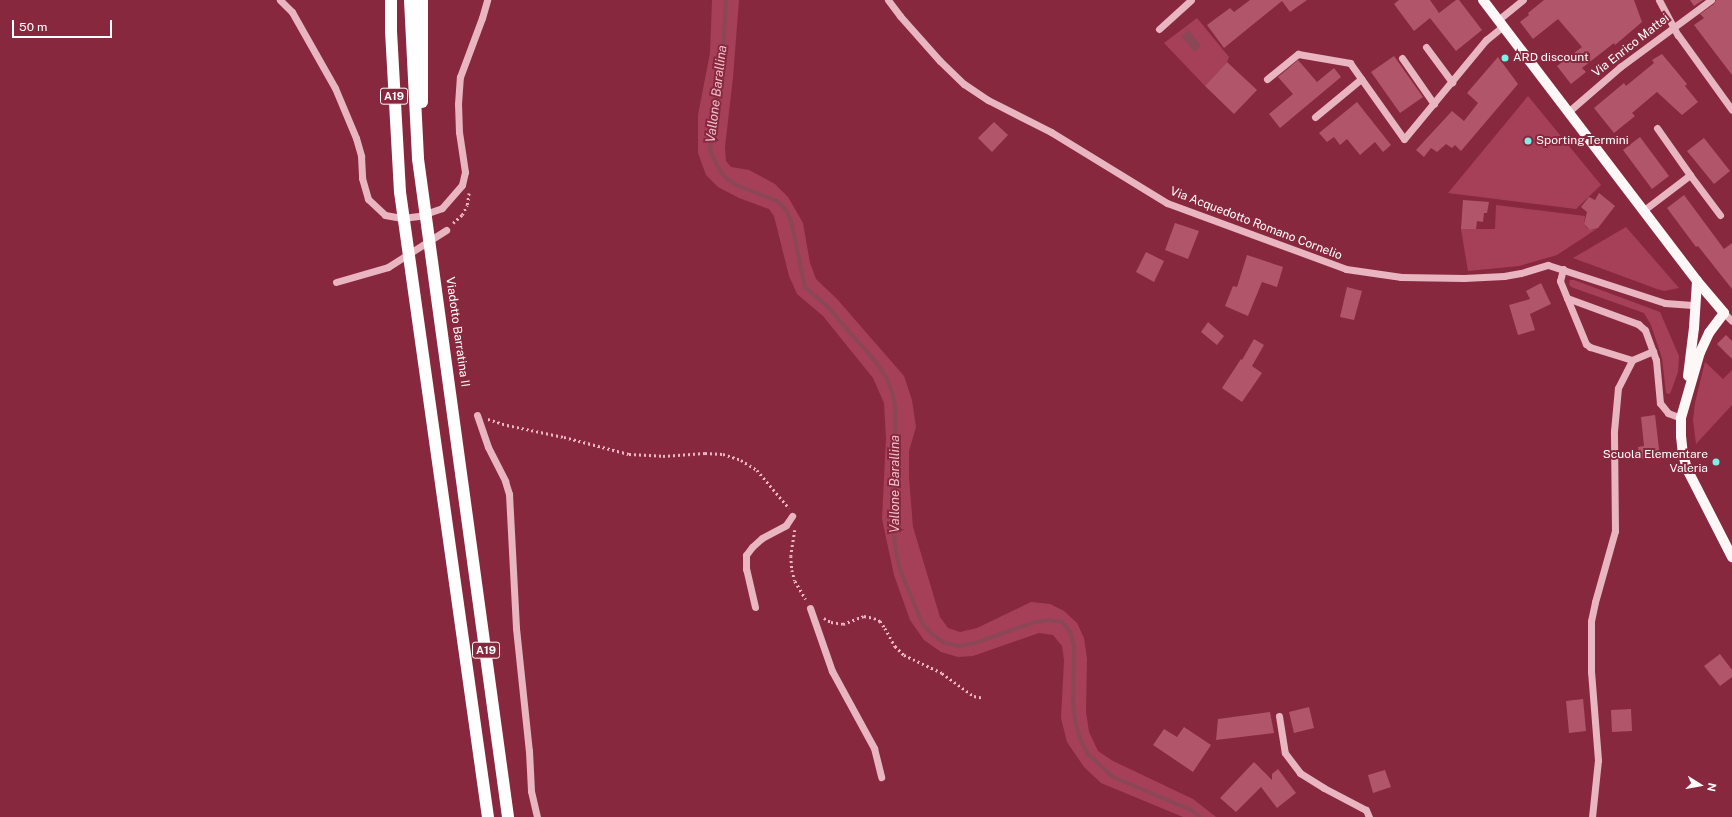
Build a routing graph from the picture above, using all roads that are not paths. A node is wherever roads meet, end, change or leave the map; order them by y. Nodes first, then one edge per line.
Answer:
1 (280, 0) edge
2 (391, 0) edge
3 (410, 0) edge
4 (422, 0) edge
5 (487, 0) edge
6 (888, 0) edge
7 (1191, 0) edge
8 (1482, 0) edge
9 (1523, 0) edge
10 (1659, 0) edge
11 (1711, 0) edge
12 (1500, 23) junction
13 (1674, 26) junction
14 (1159, 29) dead end
15 (1426, 47) dead end
16 (1402, 58) dead end
17 (1266, 79) dead end
18 (1361, 79) junction
19 (1452, 82) junction
20 (1434, 104) junction
21 (1732, 110) edge
22 (1568, 112) junction
23 (1315, 117) dead end
24 (1657, 128) dead end
25 (418, 159) junction
26 (1690, 175) junction
27 (1644, 210) junction
28 (1720, 215) dead end
29 (446, 230) road end
30 (1563, 269) junction
31 (1697, 281) junction
32 (336, 282) dead end
33 (1567, 298) junction
34 (1696, 305) junction
35 (1724, 313) junction
36 (1732, 321) edge
37 (1653, 351) junction
38 (1632, 360) junction
39 (1685, 401) junction
40 (477, 415) road end
41 (1681, 418) junction
42 (792, 516) road end
43 (1732, 557) edge
44 (756, 607) dead end
45 (810, 608) road end
46 (1279, 716) dead end
47 (882, 777) dead end
48 (488, 817) edge
49 (508, 817) edge
50 (537, 817) edge
51 (1369, 817) edge
52 (1592, 817) edge

1 - 5 street
2 - 48 highway, A19
3 - 25 highway, A19
4 - 25 highway
6 - 30 street, Via Acquedotto Romano Cornelio
7 - 14 street
8 - 12 main road
9 - 12 street
10 - 13 street
11 - 13 street, Via Enrico Mattei
12 - 19 street
12 - 22 main road
13 - 21 street
13 - 22 street, Via Enrico Mattei
15 - 19 street
16 - 20 street
17 - 18 street
18 - 20 street
18 - 23 street
19 - 20 street
22 - 27 main road
24 - 26 street
25 - 49 highway, Viadotto Barratina II / A19
26 - 27 street
26 - 28 street
27 - 31 main road
29 - 32 street
30 - 33 street
30 - 34 street, Via Acquedotto Romano Cornelio
31 - 34 main road
31 - 35 main road
33 - 37 street
33 - 38 street
34 - 39 main road
35 - 36 street
35 - 39 main road
37 - 38 street
37 - 41 street
38 - 52 street
39 - 41 main road
40 - 50 street
41 - 43 main road
42 - 44 street
45 - 47 street
46 - 51 street

